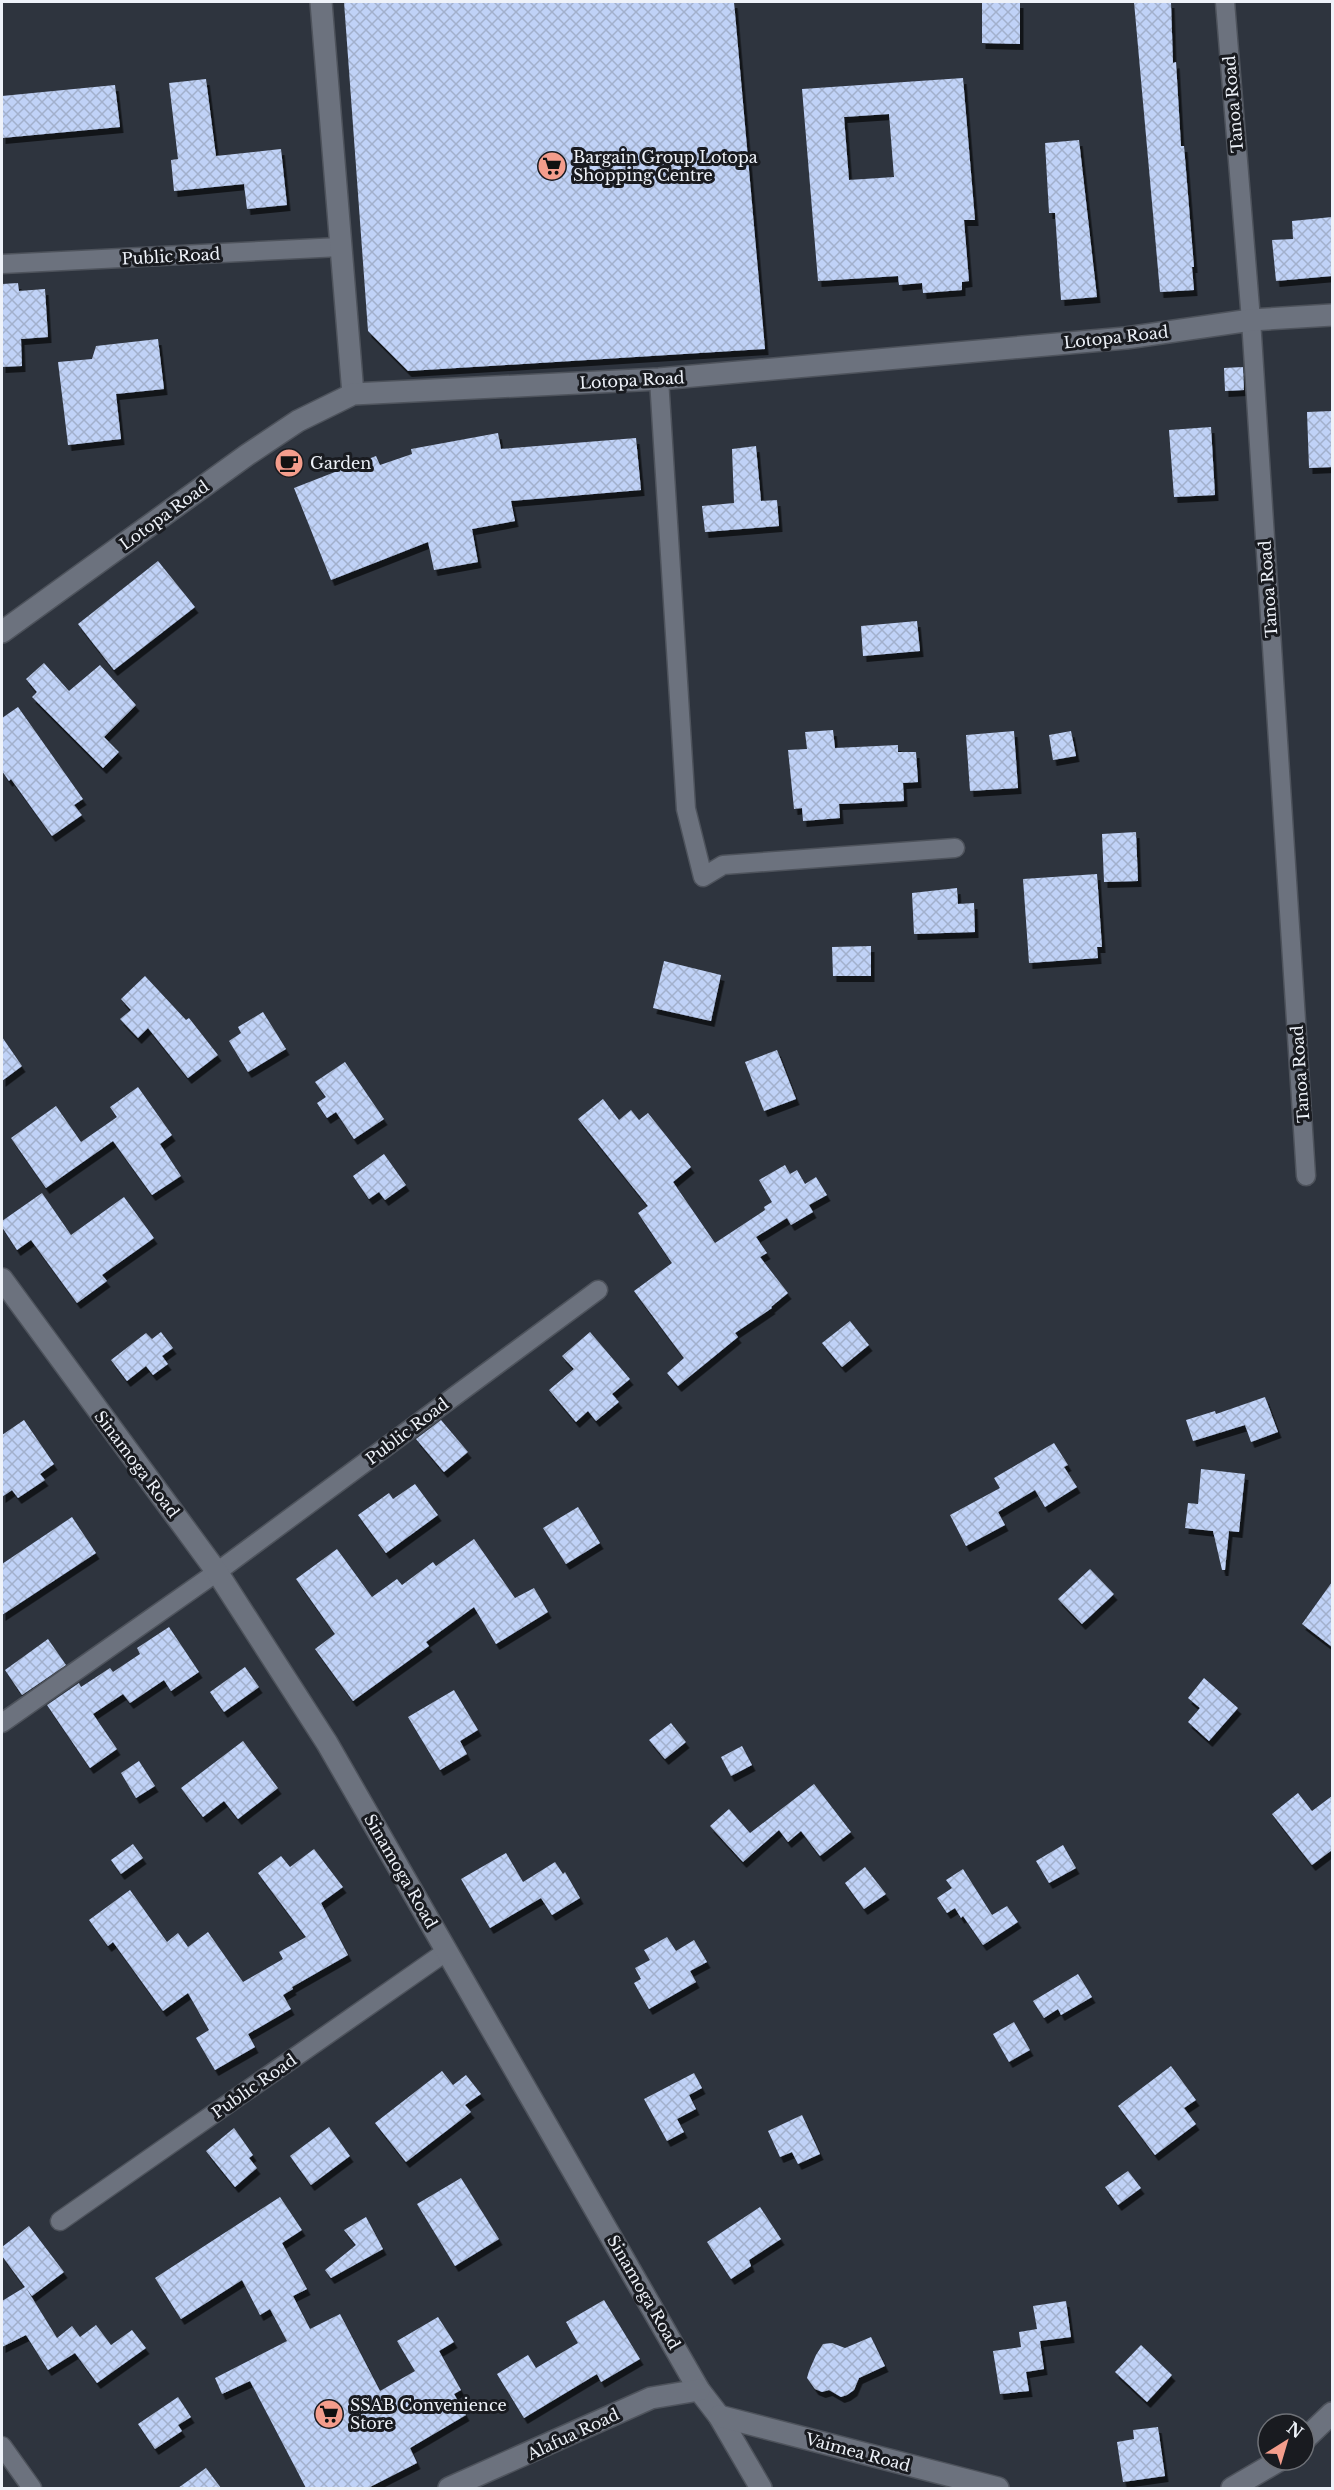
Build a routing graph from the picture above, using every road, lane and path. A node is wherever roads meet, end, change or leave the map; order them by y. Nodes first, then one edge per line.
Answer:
1 (321, 2) edge
2 (1225, 2) edge
3 (340, 247) junction
4 (2, 264) edge
5 (1332, 315) edge
6 (1251, 320) junction
7 (658, 379) junction
8 (353, 394) junction
9 (2, 632) edge
10 (955, 848) dead end
11 (1306, 1176) dead end
12 (2, 1279) edge
13 (598, 1290) dead end
14 (217, 1572) junction
15 (2, 1723) edge
16 (447, 1951) junction
17 (60, 2221) dead end
18 (699, 2390) junction
19 (1332, 2413) edge
20 (719, 2416) junction
21 (1316, 2428) edge
22 (2, 2446) edge
23 (1259, 2472) edge
24 (32, 2488) edge
25 (449, 2488) edge
26 (761, 2488) edge
27 (998, 2488) edge
28 (1232, 2488) edge

1 - 3 street
2 - 6 street, Tanoa Road
3 - 4 street, Public Road
3 - 8 street
5 - 6 street, Lotopa Road
6 - 7 street, Lotopa Road
6 - 11 street, Tanoa Road
7 - 8 street, Lotopa Road
7 - 10 street
8 - 9 street, Lotopa Road
12 - 14 street, Sinamoga Road
13 - 14 street, Public Road
14 - 15 street, Public Road
14 - 16 street, Sinamoga Road
16 - 17 street, Public Road
16 - 18 street, Sinamoga Road
18 - 20 street, Sinamoga Road
18 - 25 street, Alafua Road
19 - 21 street
20 - 26 street, Sinamoga Road
20 - 27 street, Vaimea Road
22 - 24 street
23 - 28 street

